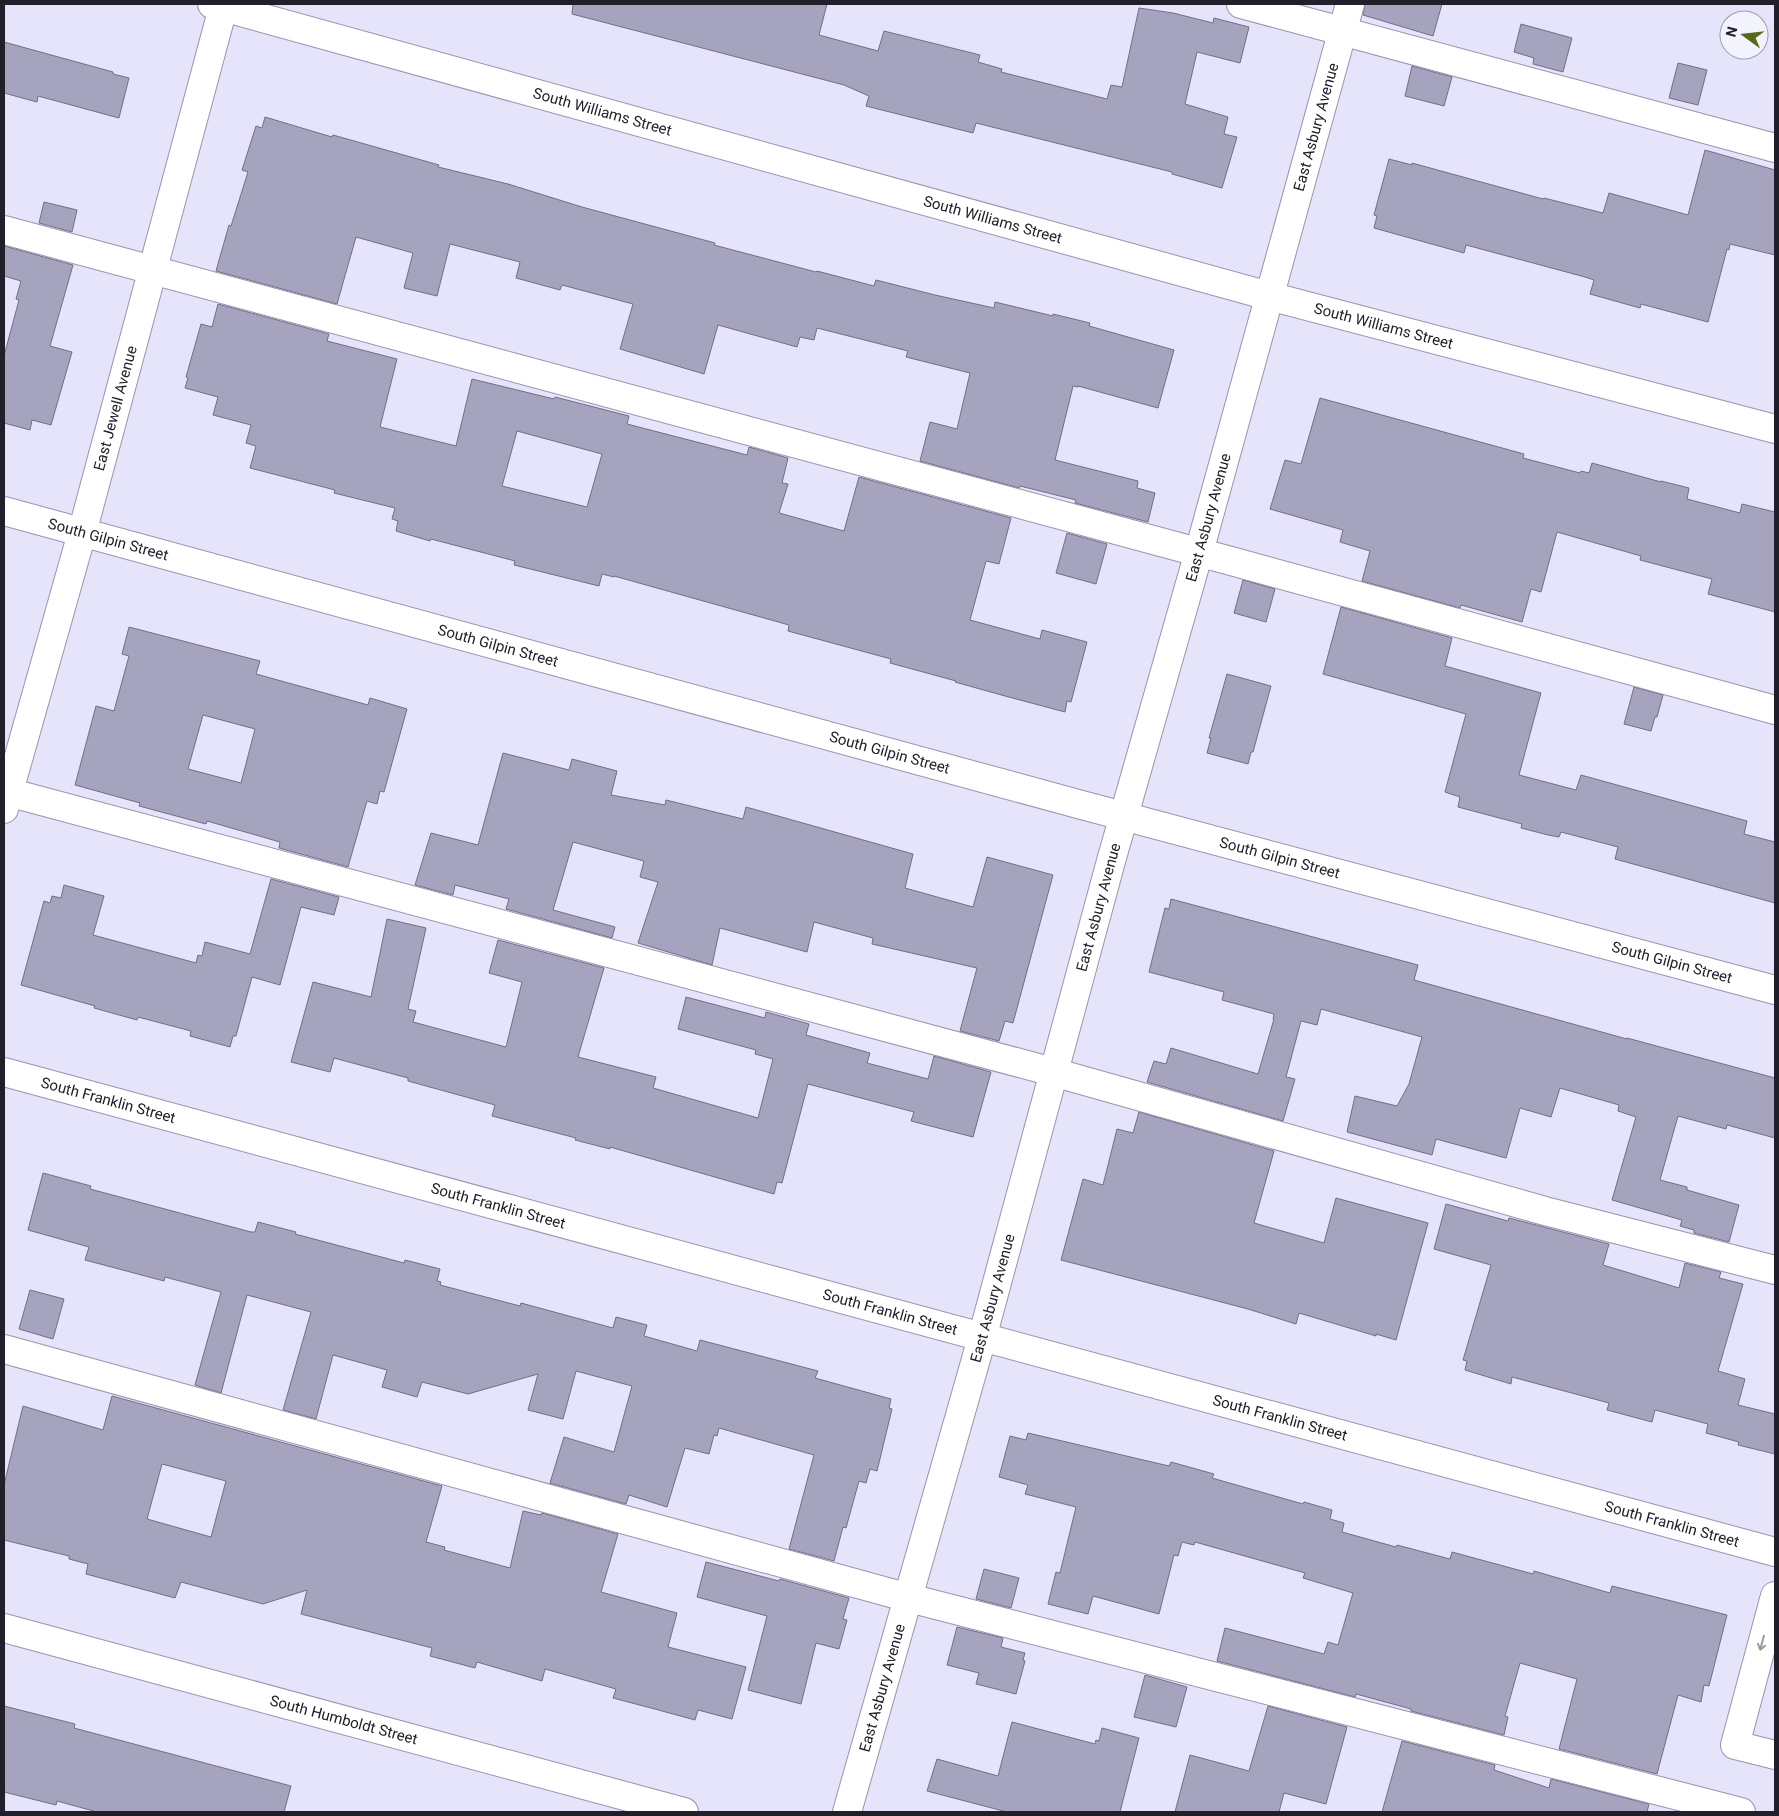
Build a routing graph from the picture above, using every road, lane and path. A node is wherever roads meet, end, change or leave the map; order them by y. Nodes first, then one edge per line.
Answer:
1 (1242, 4) edge
2 (1350, 4) edge
3 (219, 5) edge
4 (1343, 31) junction
5 (1775, 148) edge
6 (4, 230) edge
7 (152, 270) junction
8 (1269, 296) junction
9 (1775, 429) edge
10 (4, 511) edge
11 (82, 533) junction
12 (1199, 552) junction
13 (1775, 710) edge
14 (6, 798) edge
15 (1123, 816) junction
16 (1775, 990) edge
17 (4, 1072) edge
18 (1054, 1072) junction
19 (1775, 1270) edge
20 (982, 1338) junction
21 (4, 1350) edge
22 (1775, 1552) edge
23 (1775, 1596) edge
24 (909, 1598) junction
25 (4, 1628) edge
26 (1775, 1756) edge
27 (684, 1812) edge
28 (847, 1812) edge
29 (1741, 1812) edge

1 - 4 street
2 - 4 street, East Asbury Avenue
3 - 7 street, East Jewell Avenue
3 - 8 street, South Williams Street
4 - 5 street
4 - 8 street, East Asbury Avenue
6 - 7 street
7 - 11 street, East Jewell Avenue
7 - 12 street
8 - 9 street, South Williams Street
8 - 12 street, East Asbury Avenue
10 - 11 street, South Gilpin Street
11 - 14 street, East Jewell Avenue
11 - 15 street, South Gilpin Street
12 - 13 street
12 - 15 street, East Asbury Avenue
14 - 18 street
15 - 16 street, South Gilpin Street
15 - 18 street, East Asbury Avenue
17 - 20 street, South Franklin Street
18 - 19 street
18 - 20 street, East Asbury Avenue
20 - 22 street, South Franklin Street
20 - 24 street, East Asbury Avenue
21 - 24 street
23 -> 26 street
24 - 28 street, East Asbury Avenue
24 - 29 street
25 - 27 street, South Humboldt Street

